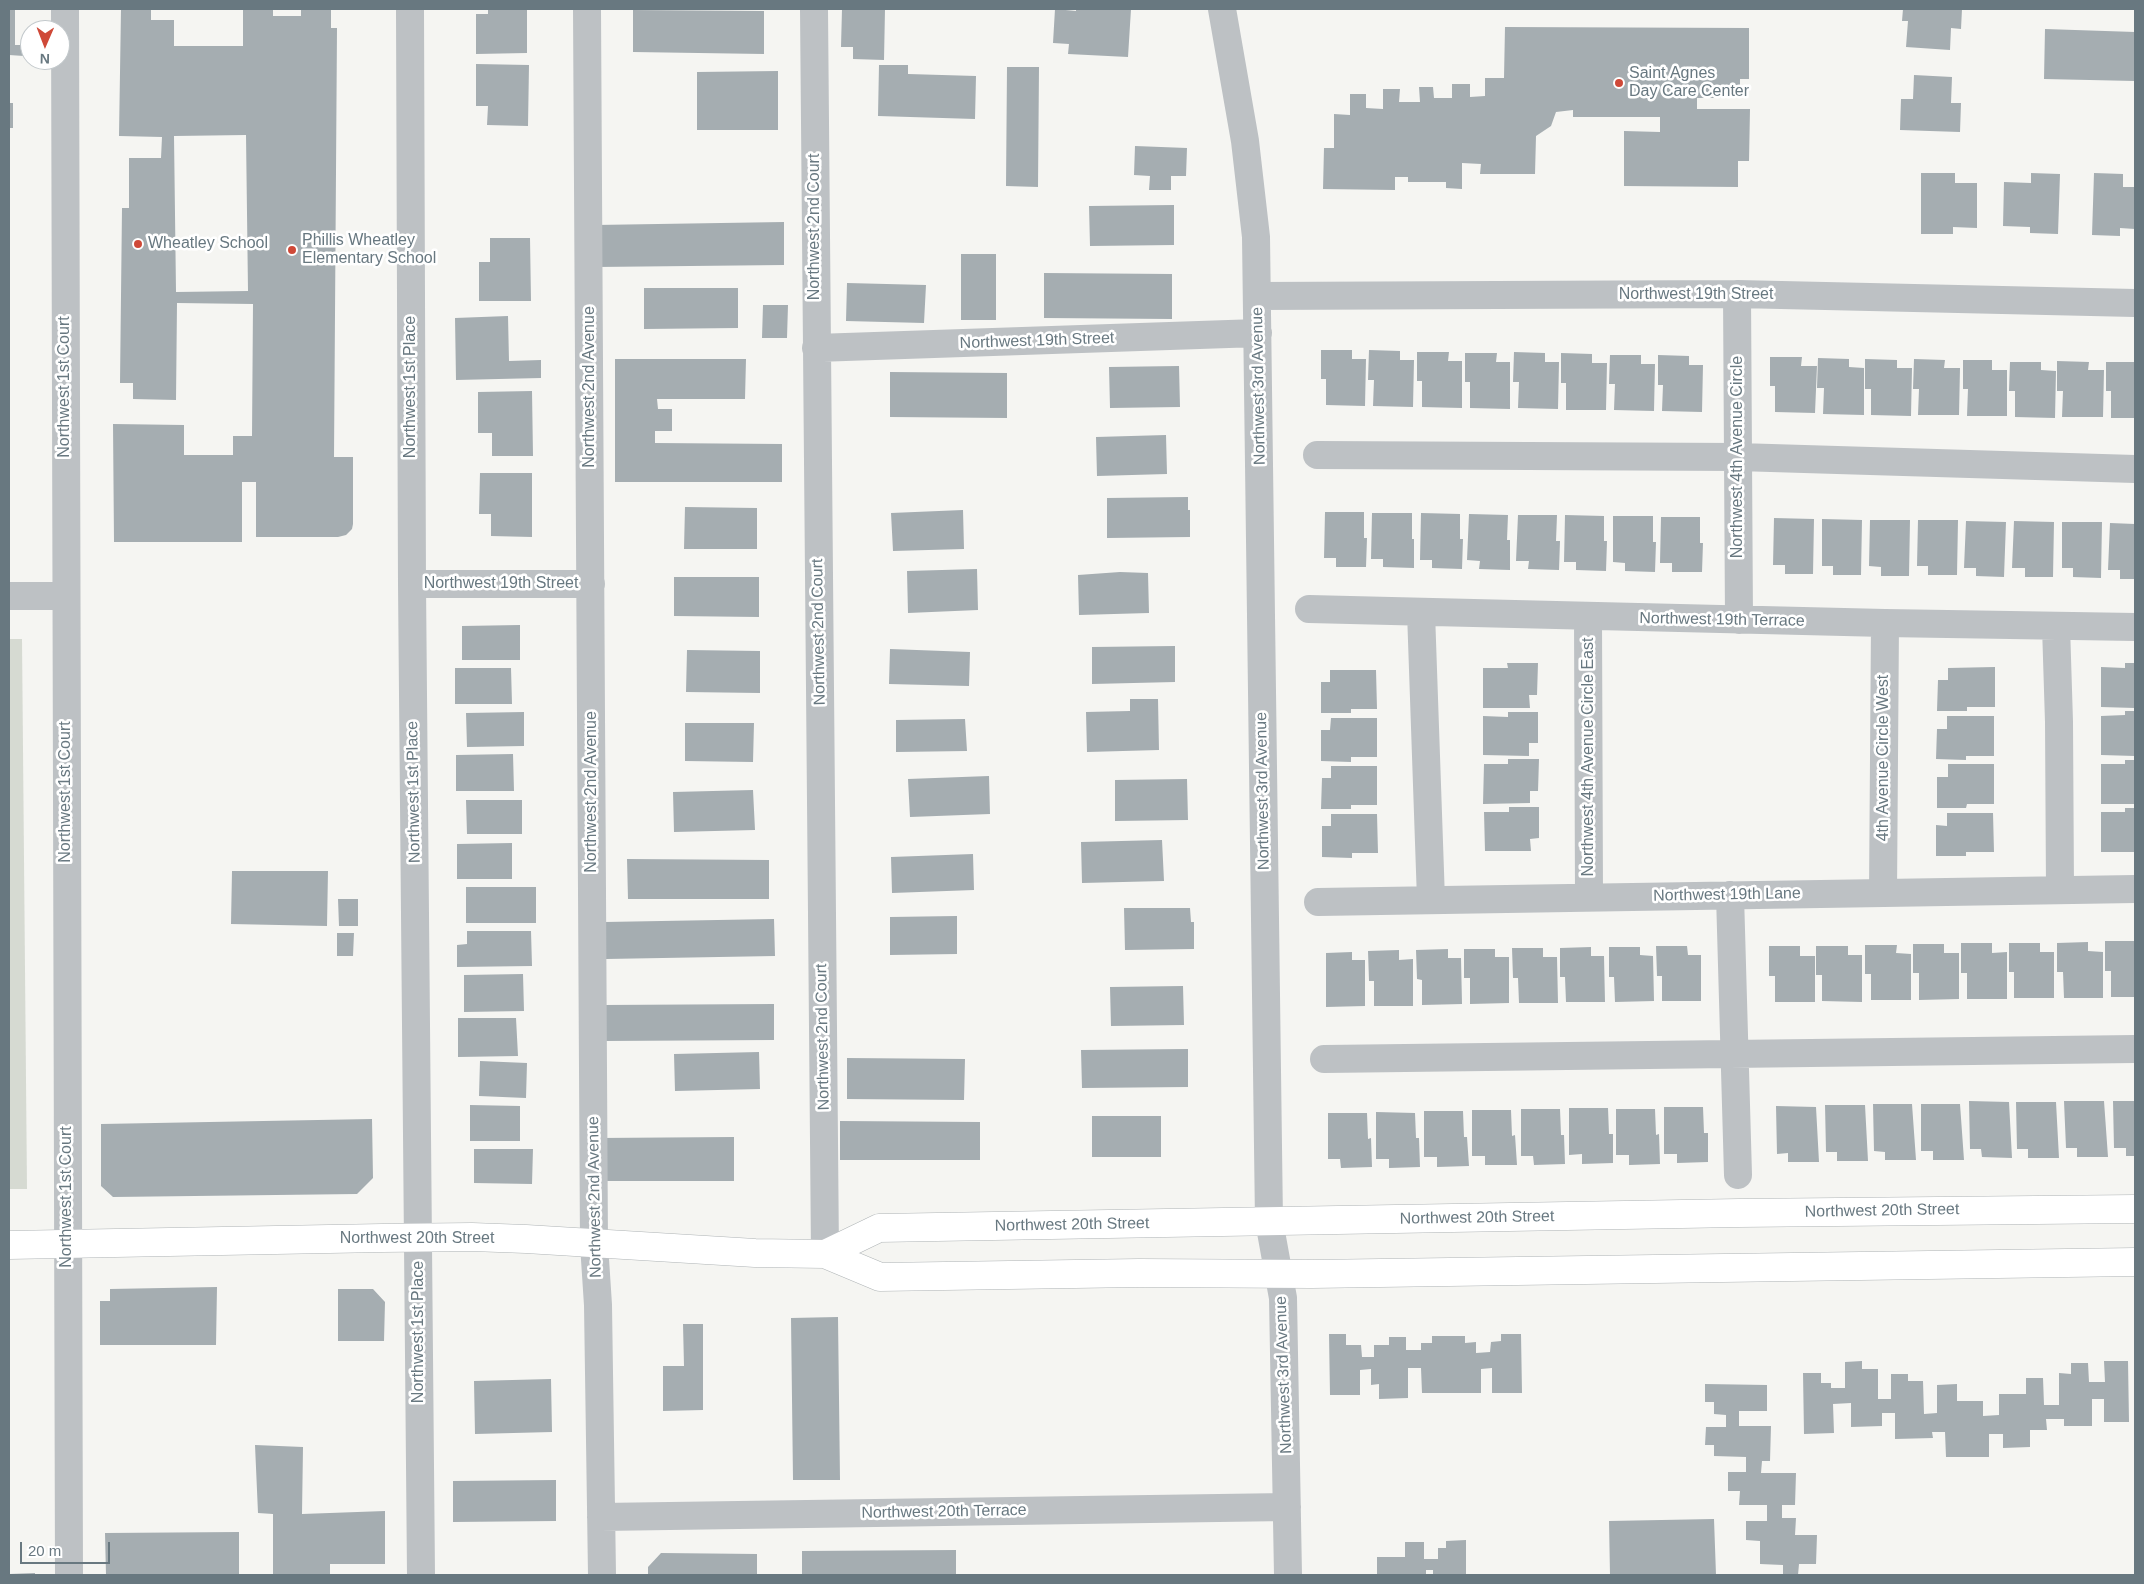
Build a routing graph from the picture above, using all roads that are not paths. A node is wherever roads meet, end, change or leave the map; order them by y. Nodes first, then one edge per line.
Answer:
1 (65, 9) edge
2 (410, 9) edge
3 (587, 9) edge
4 (814, 9) edge
5 (1222, 9) edge
6 (1737, 294) junction
7 (1257, 296) junction
8 (2135, 303) edge
9 (1258, 333) junction
10 (816, 348) junction
11 (1317, 455) dead end
12 (1738, 457) junction
13 (2135, 469) edge
14 (412, 584) junction
15 (591, 584) junction
16 (9, 596) edge
17 (65, 596) junction
18 (1309, 609) dead end
19 (1421, 612) junction
20 (1588, 617) junction
21 (1739, 620) junction
22 (1885, 623) junction
23 (2056, 626) junction
24 (2135, 627) edge
25 (2135, 889) edge
26 (2060, 890) junction
27 (1883, 893) junction
28 (1730, 895) junction
29 (1589, 898) junction
30 (1431, 900) junction
31 (1318, 902) dead end
32 (2135, 1049) edge
33 (1736, 1054) junction
34 (1324, 1059) dead end
35 (1738, 1175) dead end
36 (2135, 1209) edge
37 (1269, 1221) junction
38 (418, 1238) junction
39 (68, 1244) junction
40 (594, 1244) junction
41 (9, 1245) edge
42 (825, 1254) junction
43 (2135, 1262) edge
44 (1278, 1274) junction
45 (1287, 1507) junction
46 (601, 1517) junction
47 (69, 1575) edge
48 (421, 1575) edge
49 (602, 1575) edge
50 (1288, 1575) edge

1 - 17 street, Northwest 1st Court
2 - 14 street, Northwest 1st Place
3 - 15 street, Northwest 2nd Avenue
4 - 10 street, Northwest 2nd Court
5 - 7 street, Northwest 3rd Avenue
6 - 7 street, Northwest 19th Street
6 - 8 street, Northwest 19th Street
6 - 12 street, Northwest 4th Avenue Circle
7 - 9 street, Northwest 3rd Avenue
9 - 10 street, Northwest 19th Street
9 - 37 street, Northwest 3rd Avenue
10 - 42 street, Northwest 2nd Court
11 - 12 street
12 - 13 street
12 - 21 street, Northwest 4th Avenue Circle
14 - 15 street, Northwest 19th Street
14 - 38 street, Northwest 1st Place
15 - 40 street, Northwest 2nd Avenue
16 - 17 street
17 - 39 street, Northwest 1st Court
18 - 19 street, Northwest 19th Terrace
19 - 20 street, Northwest 19th Terrace
19 - 30 street
20 - 21 street, Northwest 19th Terrace
20 - 29 street, Northwest 4th Avenue Circle East
21 - 22 street, Northwest 19th Terrace
22 - 23 street, Northwest 19th Terrace
22 - 27 street, 4th Avenue Circle West
23 - 24 street, Northwest 19th Terrace
23 - 26 street
25 - 26 street, Northwest 19th Lane
26 - 27 street, Northwest 19th Lane
27 - 28 street, Northwest 19th Lane
28 - 29 street, Northwest 19th Lane
28 - 33 street
29 - 30 street, Northwest 19th Lane
30 - 31 street, Northwest 19th Lane
32 - 33 street
33 - 34 street
33 - 35 street
36 - 37 main road, Northwest 20th Street
37 - 42 main road, Northwest 20th Street
37 - 44 street, Northwest 3rd Avenue
38 - 39 main road, Northwest 20th Street
38 - 40 main road, Northwest 20th Street
38 - 48 street, Northwest 1st Place
39 - 41 main road, Northwest 20th Street
39 - 47 street, Northwest 1st Court
40 - 42 main road, Northwest 20th Street
40 - 46 street, Northwest 2nd Avenue
42 - 44 main road, Northwest 20th Street
43 - 44 main road, Northwest 20th Street
44 - 45 street, Northwest 3rd Avenue
45 - 46 street, Northwest 20th Terrace
45 - 50 street, Northwest 3rd Avenue
46 - 49 street, Northwest 2nd Avenue

